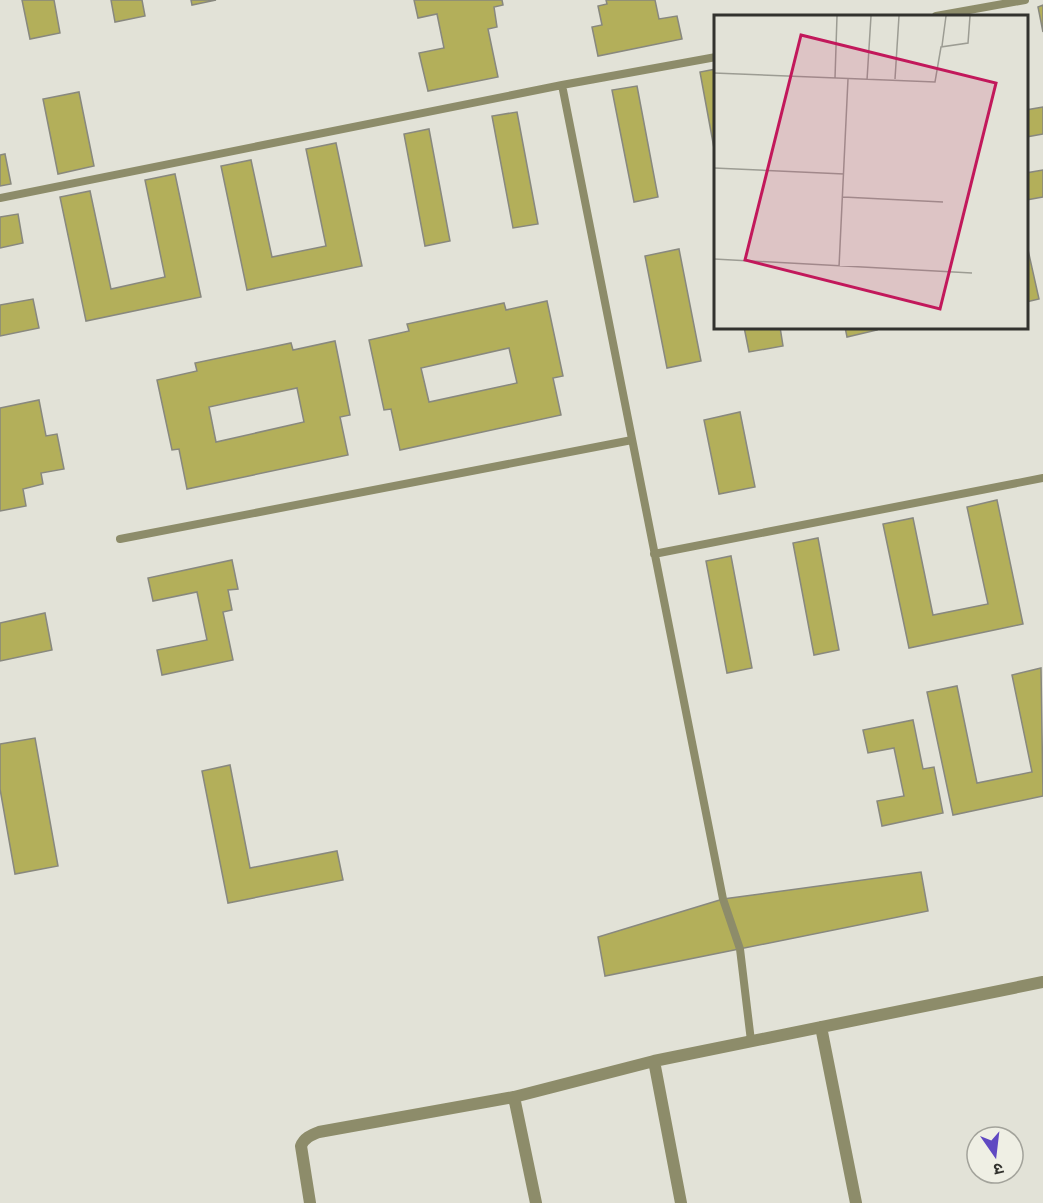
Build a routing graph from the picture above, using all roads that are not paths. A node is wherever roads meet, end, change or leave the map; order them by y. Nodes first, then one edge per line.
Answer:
1 (1025, 0) edge
2 (942, 15) edge
3 (714, 57) edge
4 (562, 85) junction
5 (0, 198) edge
6 (632, 440) junction
7 (1043, 478) edge
8 (120, 539) dead end
9 (654, 554) junction
10 (1043, 982) edge
11 (821, 1027) junction
12 (751, 1041) junction
13 (654, 1061) junction
14 (514, 1097) junction
15 (310, 1203) edge
16 (537, 1203) edge
17 (681, 1203) edge
18 (856, 1203) edge

1 - 2 lane
3 - 4 lane
4 - 5 lane
4 - 6 lane
6 - 8 lane
6 - 9 lane
7 - 9 lane
9 - 12 lane
10 - 11 street
11 - 12 street
11 - 18 street
12 - 13 street
13 - 14 street
13 - 17 street
14 - 15 street
14 - 16 street

